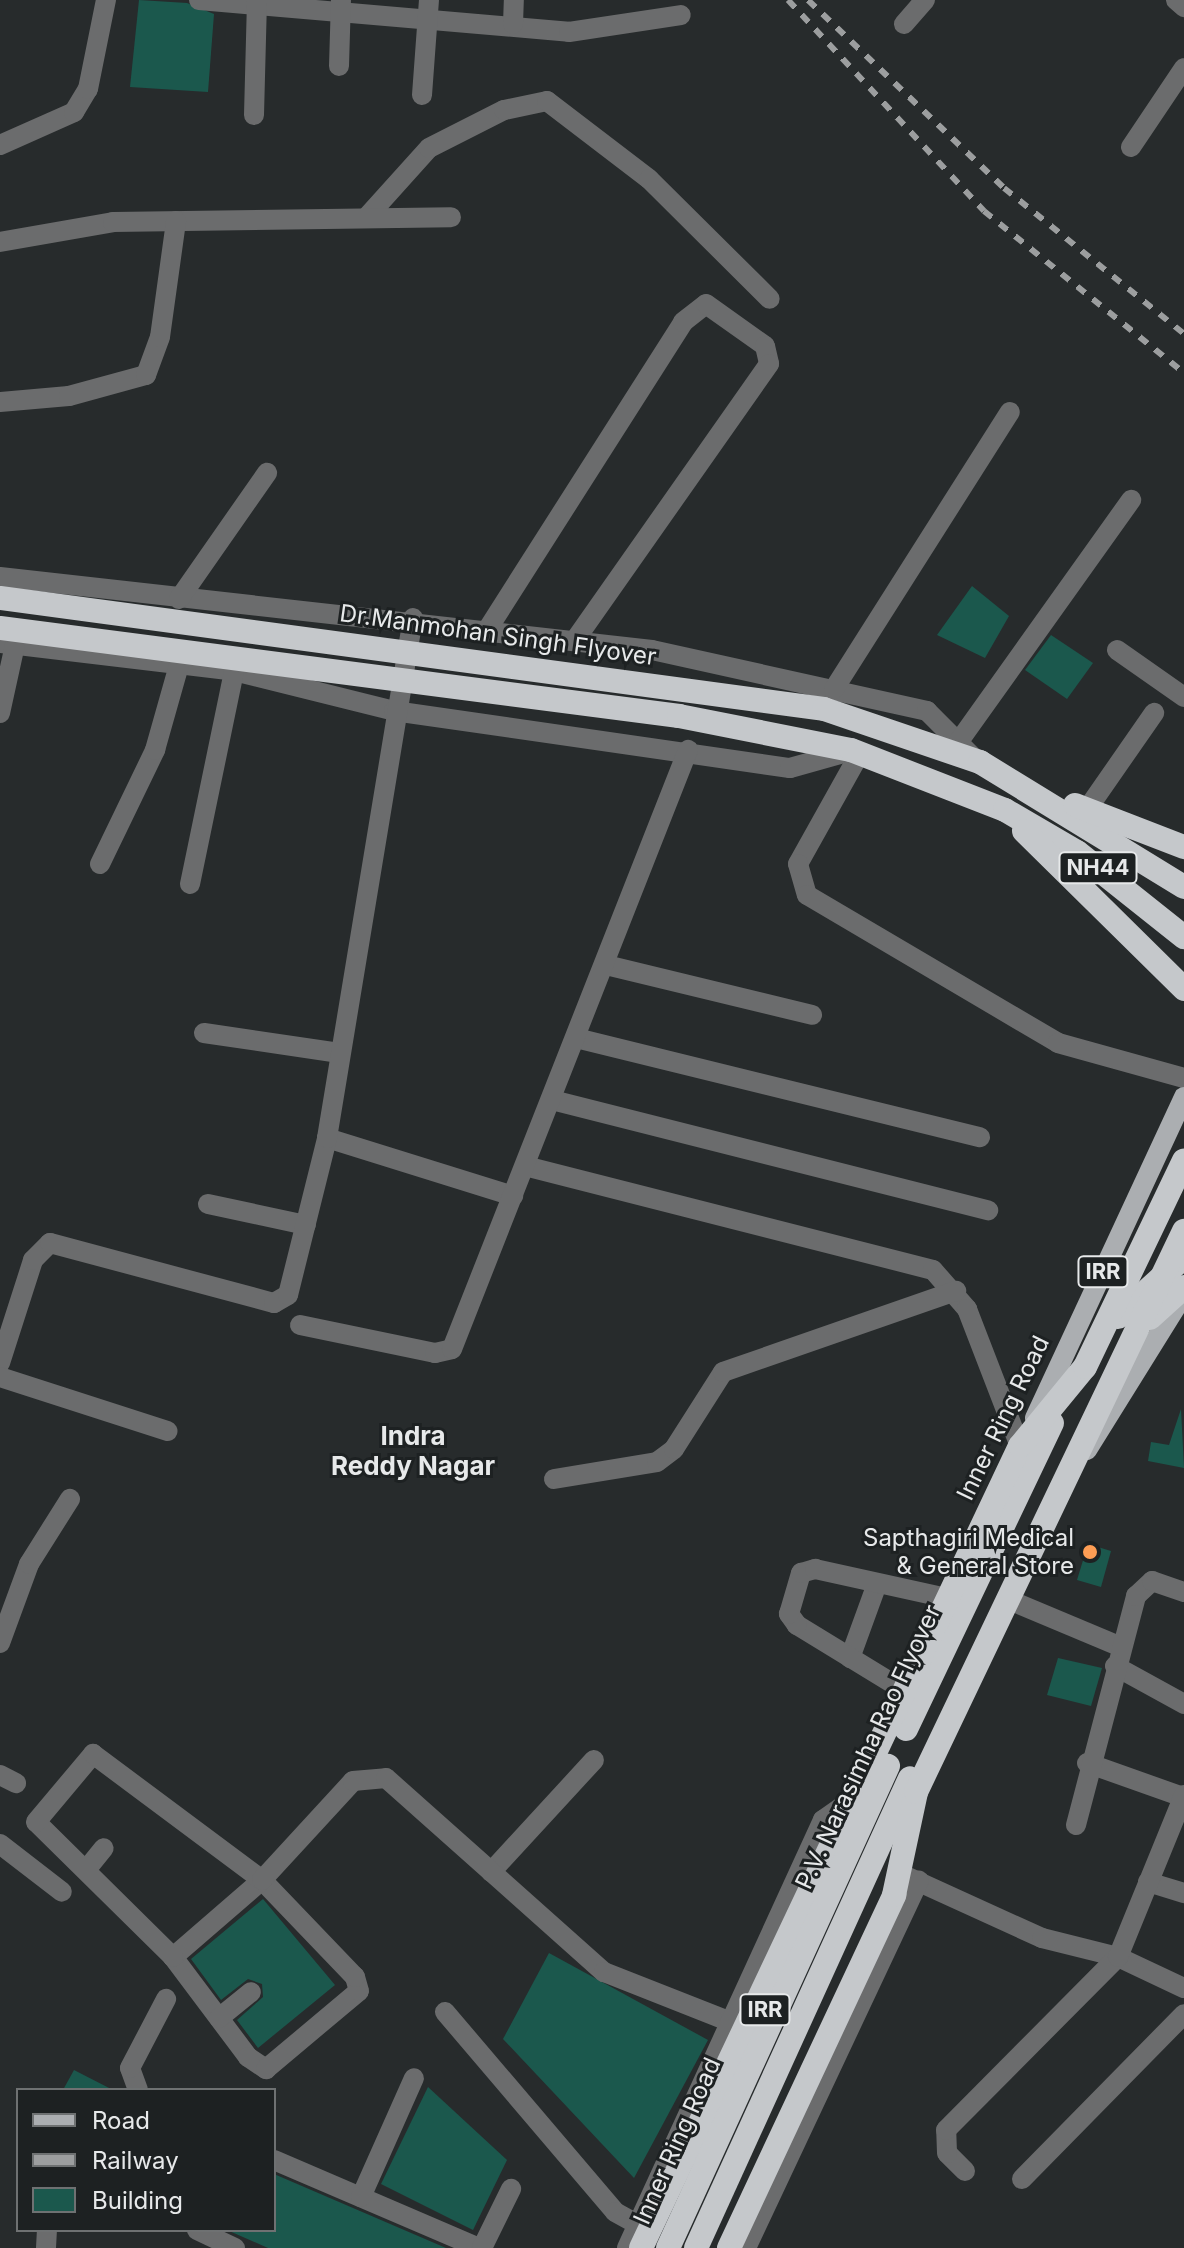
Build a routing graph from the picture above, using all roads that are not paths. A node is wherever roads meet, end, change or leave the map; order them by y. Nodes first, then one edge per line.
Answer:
1 (106, 0) edge
2 (199, 0) edge
3 (514, 0) edge
4 (925, 0) edge
5 (1176, 0) edge
6 (257, 2) edge
7 (341, 6) edge
8 (1184, 7) edge
9 (428, 9) edge
10 (681, 15) dead end
11 (513, 24) junction
12 (904, 24) dead end
13 (339, 66) dead end
14 (1184, 68) edge
15 (422, 95) dead end
16 (254, 115) dead end
17 (0, 145) edge
18 (1131, 147) dead end
19 (451, 217) dead end
20 (366, 218) junction
21 (176, 221) junction
22 (0, 242) edge
23 (770, 299) dead end
24 (0, 402) edge
25 (1010, 412) dead end
26 (267, 473) dead end
27 (1131, 500) dead end
28 (0, 577) edge
29 (0, 598) edge
30 (179, 599) junction
31 (413, 618) junction
32 (489, 627) junction
33 (5, 639) edge
34 (575, 640) junction
35 (1117, 650) dead end
36 (179, 665) junction
37 (234, 671) junction
38 (834, 689) junction
39 (1184, 697) edge
40 (394, 711) junction
41 (0, 713) edge
42 (1154, 713) dead end
43 (957, 744) junction
44 (688, 750) junction
45 (856, 752) junction
46 (980, 762) junction
47 (1015, 788) junction
48 (1088, 808) junction
49 (1005, 810) junction
50 (1184, 847) edge
51 (100, 864) dead end
52 (190, 884) dead end
53 (1184, 887) edge
54 (1184, 937) edge
55 (606, 965) junction
56 (1184, 989) edge
57 (812, 1015) dead end
58 (204, 1033) dead end
59 (576, 1038) junction
60 (340, 1053) junction
61 (1184, 1078) edge
62 (1184, 1097) edge
63 (552, 1100) junction
64 (980, 1137) dead end
65 (327, 1138) junction
66 (1184, 1160) edge
67 (525, 1166) junction
68 (513, 1196) junction
69 (208, 1204) dead end
70 (988, 1210) dead end
71 (306, 1225) junction
72 (1184, 1231) edge
73 (1184, 1257) edge
74 (1184, 1287) edge
75 (956, 1291) junction
76 (1184, 1294) edge
77 (300, 1325) dead end
78 (2, 1353) edge
79 (0, 1377) edge
80 (167, 1431) dead end
81 (1020, 1446) junction
82 (1071, 1472) junction
83 (554, 1479) dead end
84 (70, 1499) dead end
85 (877, 1584) junction
86 (1184, 1592) edge
87 (947, 1598) junction
88 (1007, 1599) junction
89 (0, 1643) edge
90 (1118, 1656) junction
91 (850, 1658) junction
92 (905, 1691) junction
93 (1184, 1704) edge
94 (594, 1760) dead end
95 (1087, 1763) junction
96 (869, 1772) junction
97 (916, 1792) junction
98 (1184, 1796) edge
99 (853, 1799) junction
100 (1076, 1825) dead end
101 (0, 1844) edge
102 (104, 1848) dead end
103 (86, 1870) junction
104 (491, 1872) junction
105 (910, 1878) junction
106 (262, 1880) junction
107 (1148, 1882) junction
108 (62, 1892) dead end
109 (1184, 1893) edge
110 (173, 1957) junction
111 (1118, 1957) junction
112 (1184, 1988) edge
113 (251, 1992) dead end
114 (166, 1999) dead end
115 (445, 2012) dead end
116 (1184, 2014) edge
117 (219, 2018) junction
118 (731, 2022) junction
119 (414, 2078) dead end
120 (137, 2088) edge
121 (276, 2161) edge
122 (965, 2171) dead end
123 (1022, 2179) dead end
124 (511, 2189) dead end
125 (361, 2197) junction
126 (203, 2232) edge
127 (639, 2237) edge
128 (227, 2240) edge
129 (481, 2248) edge
130 (627, 2248) edge
131 (661, 2248) edge
132 (668, 2248) edge
133 (696, 2248) edge
134 (704, 2248) edge
135 (729, 2248) edge
136 (746, 2248) edge

1 - 17 street
2 - 6 street
3 - 11 street
4 - 12 street
5 - 8 street
6 - 7 street
6 - 16 street
7 - 9 street
7 - 13 street
9 - 11 street
9 - 15 street
10 - 11 street
14 - 18 street
19 - 20 street
20 - 21 street
20 - 23 street
21 - 22 street
21 - 24 street
25 - 38 street
26 - 30 street
27 - 43 street
28 - 30 street, NH44
29 - 46 highway, Dr.Manmohan Singh Flyover / NH44
30 - 31 street, NH44
31 - 32 street, NH44
31 - 40 street
32 - 34 street, NH44
32 - 34 street
33 - 36 street
33 - 41 street
33 - 45 highway, NH44
34 - 38 street, NH44
35 - 39 street
36 - 37 street
36 - 51 street
37 - 40 street
37 - 52 street
38 - 43 street, NH44
40 - 44 street
40 - 60 street
42 - 48 street
43 - 46 street, NH44
44 - 45 street
44 - 55 street
45 - 49 highway, NH44
45 - 61 street
46 - 47 highway, NH44
47 - 48 highway
47 - 53 highway, NH44
48 - 50 highway
49 - 54 highway, NH44
49 - 56 highway
55 - 57 street
55 - 59 street
58 - 60 street
59 - 63 street
59 - 64 street
60 - 65 street
62 - 81 main road, Inner Ring Road / IRR
63 - 67 street
63 - 70 street
65 - 68 street
65 - 71 street
66 - 81 highway, IRR
67 - 68 street
67 - 75 street
68 - 77 street
69 - 71 street
71 - 78 street
72 - 82 highway, IRR
73 - 132 highway, P.V. Narasimha Rao Flyover
74 - 133 highway
75 - 81 street
75 - 83 street
76 - 82 main road, IRR
79 - 80 street
81 - 87 highway, Inner Ring Road / IRR
82 - 88 highway, IRR
84 - 89 street
85 - 87 street
85 - 91 street
85 - 91 street
86 - 90 street
87 - 92 highway, Inner Ring Road / IRR
88 - 90 street
88 - 97 highway, IRR
90 - 93 street
90 - 95 street
91 - 92 street
92 - 96 highway, Inner Ring Road / IRR
94 - 104 street
95 - 98 street
95 - 100 street
96 - 99 highway
96 - 131 main road, Inner Ring Road / IRR
97 - 105 highway
97 - 134 main road, IRR
98 - 107 street
99 - 118 street, Inner Ring Road
99 - 127 highway
101 - 108 street
102 - 103 street
103 - 106 street
103 - 110 street
104 - 106 street
104 - 118 street
105 - 111 street
105 - 135 highway
105 - 136 street
106 - 110 street
106 - 117 street
107 - 109 street
107 - 111 street
110 - 117 street
111 - 112 street
111 - 122 street
113 - 117 street
114 - 120 street
115 - 127 street
116 - 123 street
118 - 127 street, Inner Ring Road
119 - 125 street
121 - 125 street
124 - 129 street
125 - 129 street
126 - 128 street
127 - 130 street, Inner Ring Road

